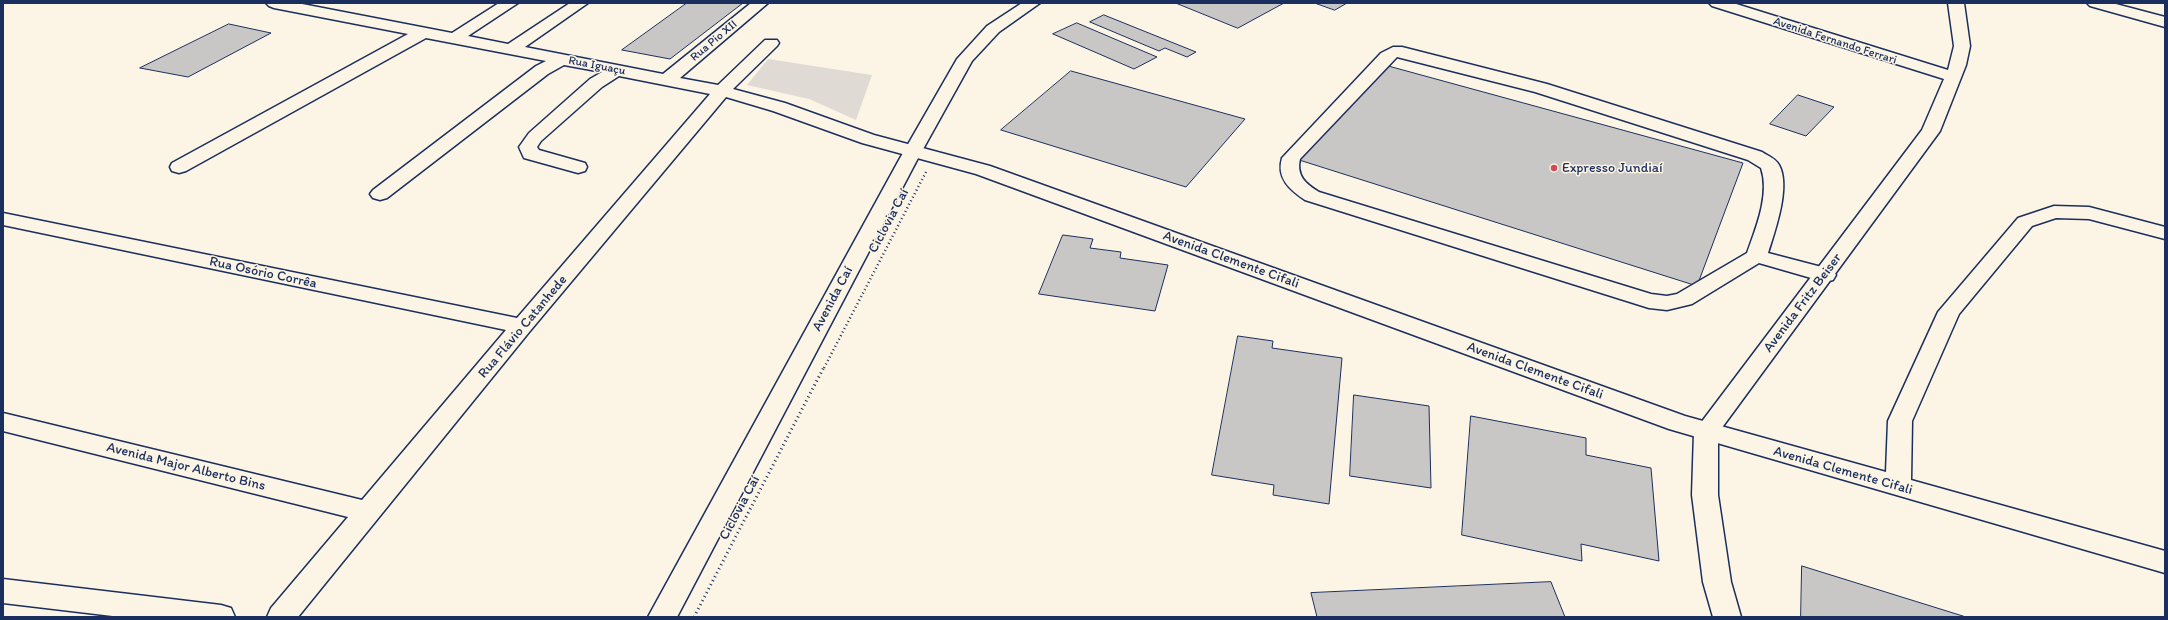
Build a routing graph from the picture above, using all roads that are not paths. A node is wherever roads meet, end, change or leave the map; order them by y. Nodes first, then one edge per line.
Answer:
1 (274, 3) edge
2 (510, 3) edge
3 (580, 3) edge
4 (760, 3) edge
5 (1032, 3) edge
6 (1717, 3) edge
7 (1956, 3) edge
8 (2095, 3) edge
9 (1755, 7) edge
10 (2165, 22) edge
11 (424, 32) junction
12 (455, 38) junction
13 (771, 43) dead end
14 (512, 49) junction
15 (562, 60) junction
16 (617, 70) junction
17 (1955, 71) junction
18 (667, 80) junction
19 (722, 91) junction
20 (924, 153) junction
21 (179, 167) dead end
22 (578, 167) dead end
23 (380, 194) dead end
24 (4, 221) edge
25 (2165, 233) edge
26 (1756, 256) junction
27 (1825, 275) junction
28 (522, 326) junction
29 (3, 422) edge
30 (1706, 432) junction
31 (1898, 486) junction
32 (369, 512) junction
33 (2165, 562) edge
34 (3, 591) edge
35 (221, 617) edge
36 (281, 617) edge
37 (662, 617) edge
38 (1727, 617) edge

1 - 11 street, Rua Iguaçu
2 - 12 street
3 - 14 street
4 - 18 street, Rua Pio XII
5 - 20 street, Avenida Caí
6 - 9 street, Avenida Fernando Ferrari
7 - 17 street, Avenida Fritz Beiser
8 - 10 street
9 - 17 street, Avenida Fernando Ferrari
11 - 12 street, Rua Iguaçu
11 - 21 street
12 - 14 street, Rua Iguaçu
13 - 19 street, Rua Flávio Catanhede
14 - 15 street, Rua Iguaçu
15 - 16 street, Rua Iguaçu
15 - 23 street
16 - 18 street, Rua Iguaçu
16 - 22 street
17 - 27 street, Avenida Fritz Beiser
18 - 19 street, Rua Iguaçu
19 - 20 street, Rua Iguaçu
19 - 28 street, Rua Flávio Catanhede
20 - 30 street, Avenida Clemente Cifali
20 - 37 street, Avenida Caí
24 - 28 street, Rua Osório Corrêa
25 - 31 street
26 - 26 street
26 - 27 street
27 - 30 street, Avenida Fritz Beiser
28 - 32 street, Rua Flávio Catanhede
29 - 32 street, Avenida Major Alberto Bins
30 - 31 street, Avenida Clemente Cifali
30 - 38 street
31 - 33 street, Avenida Clemente Cifali
32 - 36 street, Rua Flávio Catanhede
34 - 35 street

